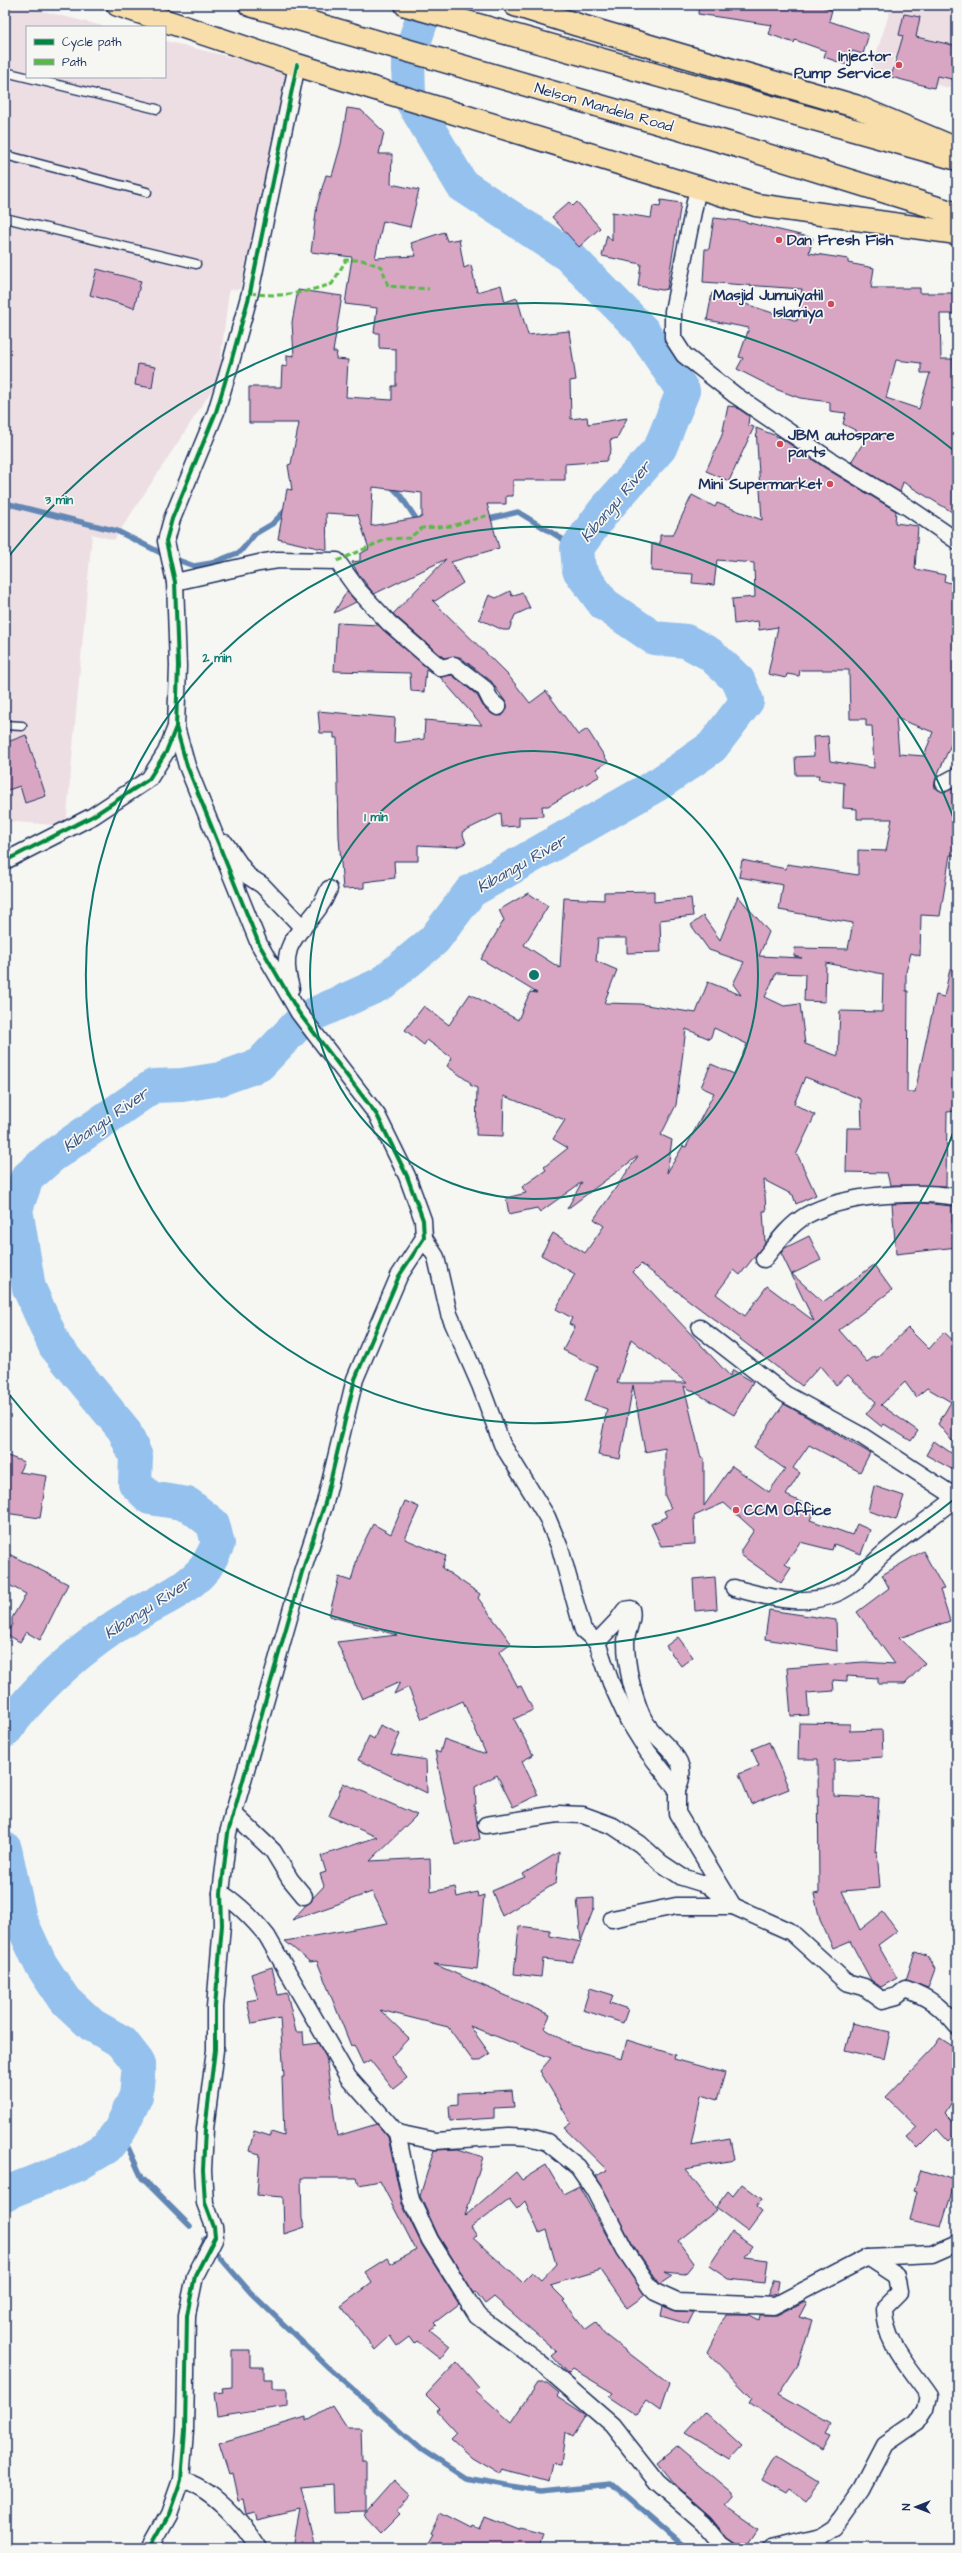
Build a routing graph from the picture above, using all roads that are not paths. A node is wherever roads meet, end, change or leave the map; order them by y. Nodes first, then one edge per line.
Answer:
1 (118, 5) edge
2 (250, 5) edge
3 (406, 5) edge
4 (519, 6) edge
5 (297, 65) junction
6 (5, 72) edge
7 (26, 77) edge
8 (30, 78) edge
9 (157, 109) dead end
10 (957, 149) edge
11 (5, 155) edge
12 (957, 159) edge
13 (698, 187) junction
14 (147, 192) dead end
15 (957, 214) edge
16 (5, 218) edge
17 (957, 232) edge
18 (196, 264) dead end
19 (957, 541) edge
20 (175, 582) junction
21 (498, 707) dead end
22 (5, 725) edge
23 (22, 726) dead end
24 (176, 727) junction
25 (208, 818) junction
26 (5, 861) edge
27 (329, 889) dead end
28 (303, 928) junction
29 (299, 1013) junction
30 (957, 1197) edge
31 (424, 1238) junction
32 (764, 1259) dead end
33 (700, 1328) dead end
34 (957, 1498) edge
35 (734, 1588) dead end
36 (597, 1642) junction
37 (677, 1789) junction
38 (233, 1813) junction
39 (486, 1826) dead end
40 (221, 1893) junction
41 (304, 1896) dead end
42 (733, 1906) junction
43 (612, 1919) dead end
44 (957, 2026) edge
45 (396, 2133) junction
46 (957, 2243) edge
47 (868, 2257) junction
48 (181, 2480) junction
49 (150, 2548) edge
50 (258, 2548) edge
51 (727, 2548) edge
52 (771, 2548) edge

1 - 5 main road
2 - 15 main road, Nelson Mandela Road
3 - 12 main road
4 - 10 main road
5 - 13 main road
5 - 20 street
6 - 7 lane
8 - 9 lane
11 - 14 lane
13 - 17 main road
13 - 19 street
16 - 18 lane
20 - 21 street
20 - 24 street
22 - 23 lane
24 - 25 street
24 - 26 street
25 - 28 street
25 - 29 street
27 - 28 street
28 - 29 street
29 - 31 street
30 - 32 street
31 - 36 street
31 - 38 street
33 - 34 street
34 - 35 street
36 - 37 street
36 - 37 street
37 - 42 street
38 - 40 street
38 - 41 street
39 - 42 street
40 - 45 street
40 - 48 street
42 - 43 street
42 - 44 street
45 - 47 street
45 - 51 street
46 - 47 street
47 - 52 street
48 - 49 street
48 - 50 street

